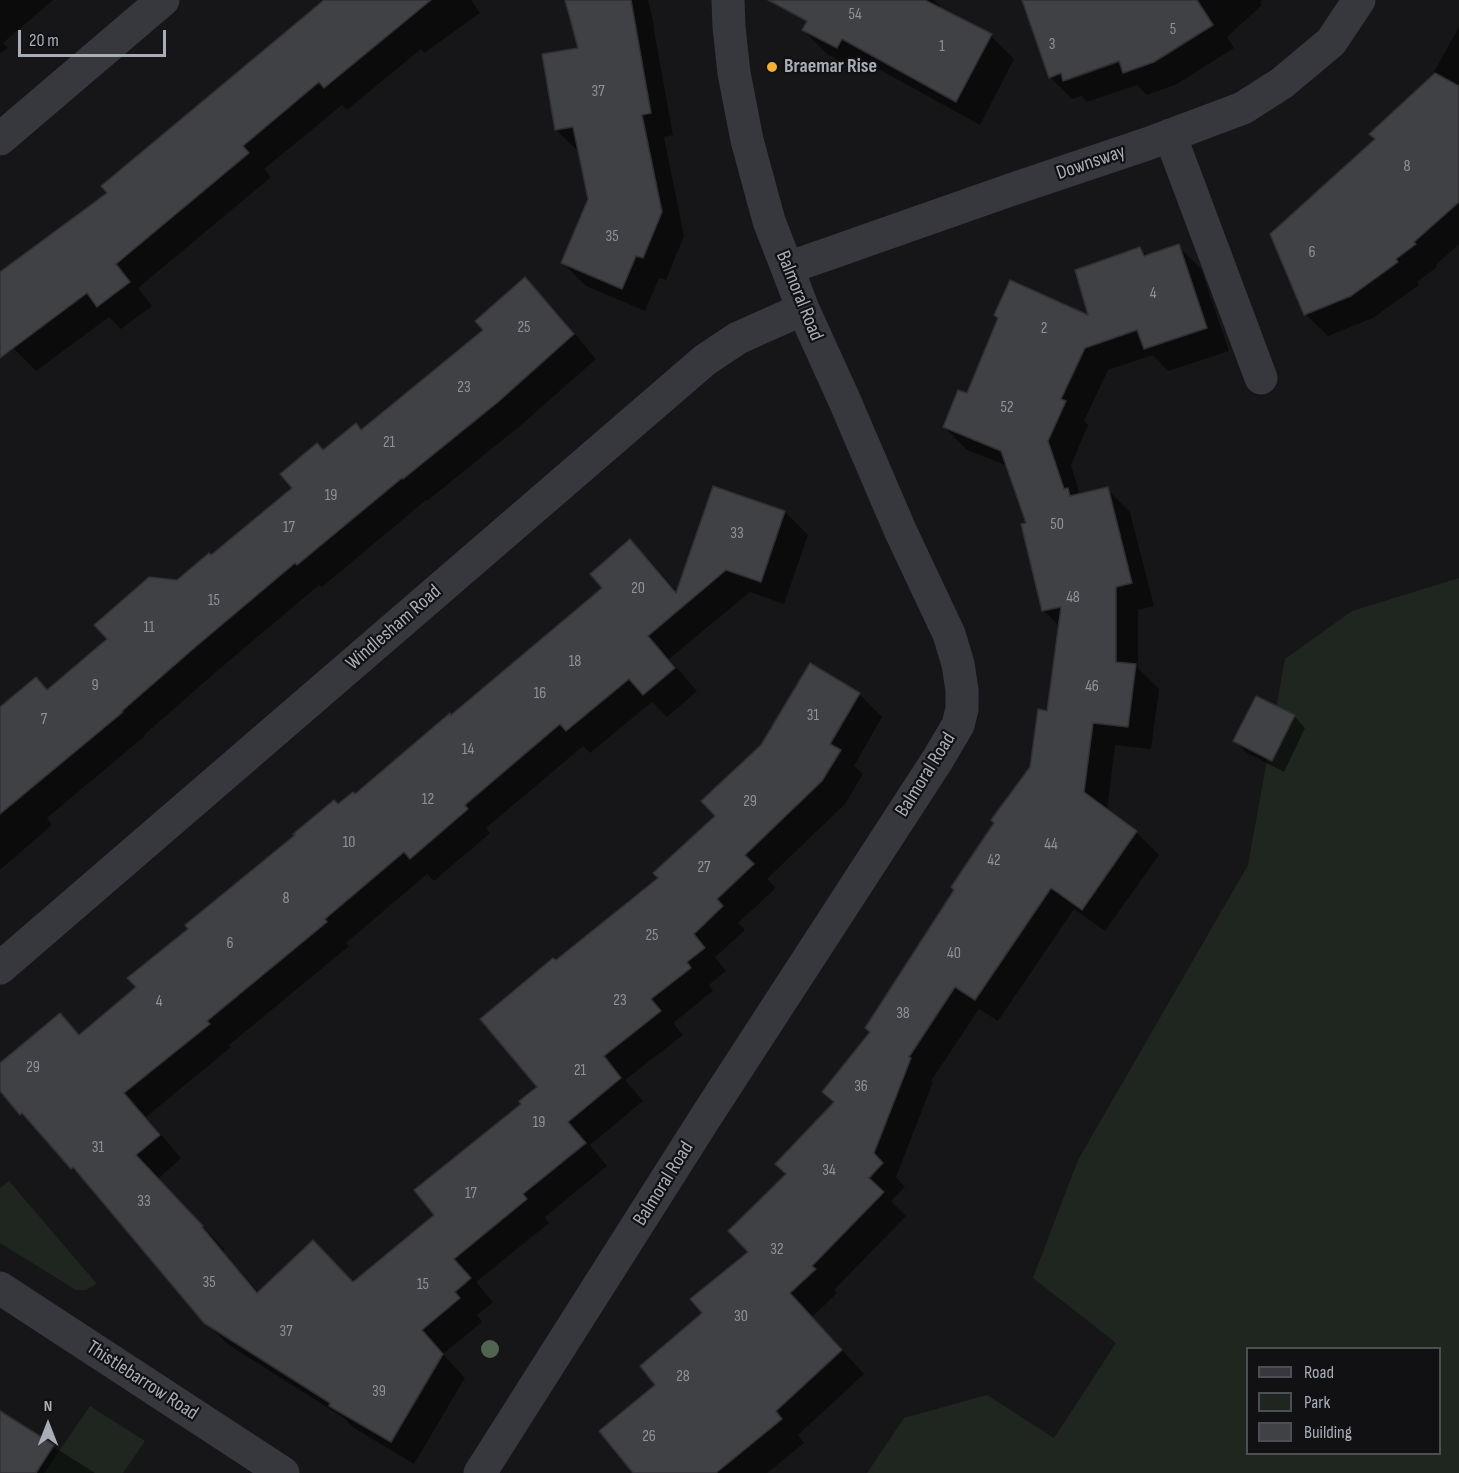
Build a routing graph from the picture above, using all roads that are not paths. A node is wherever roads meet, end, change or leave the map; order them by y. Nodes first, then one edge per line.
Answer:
1 (162, 0) edge
2 (728, 0) edge
3 (1359, 0) edge
4 (1170, 135) junction
5 (0, 139) edge
6 (788, 268) junction
7 (803, 309) junction
8 (1261, 378) dead end
9 (0, 968) edge
10 (0, 1288) edge
11 (283, 1473) edge
12 (480, 1473) edge

1 - 5 street
2 - 6 street, Balmoral Road
3 - 4 street, Downsway
4 - 6 street, Downsway
4 - 8 street
6 - 7 street, Balmoral Road
7 - 9 street, Windlesham Road
7 - 12 street, Balmoral Road
10 - 11 street, Thistlebarrow Road

